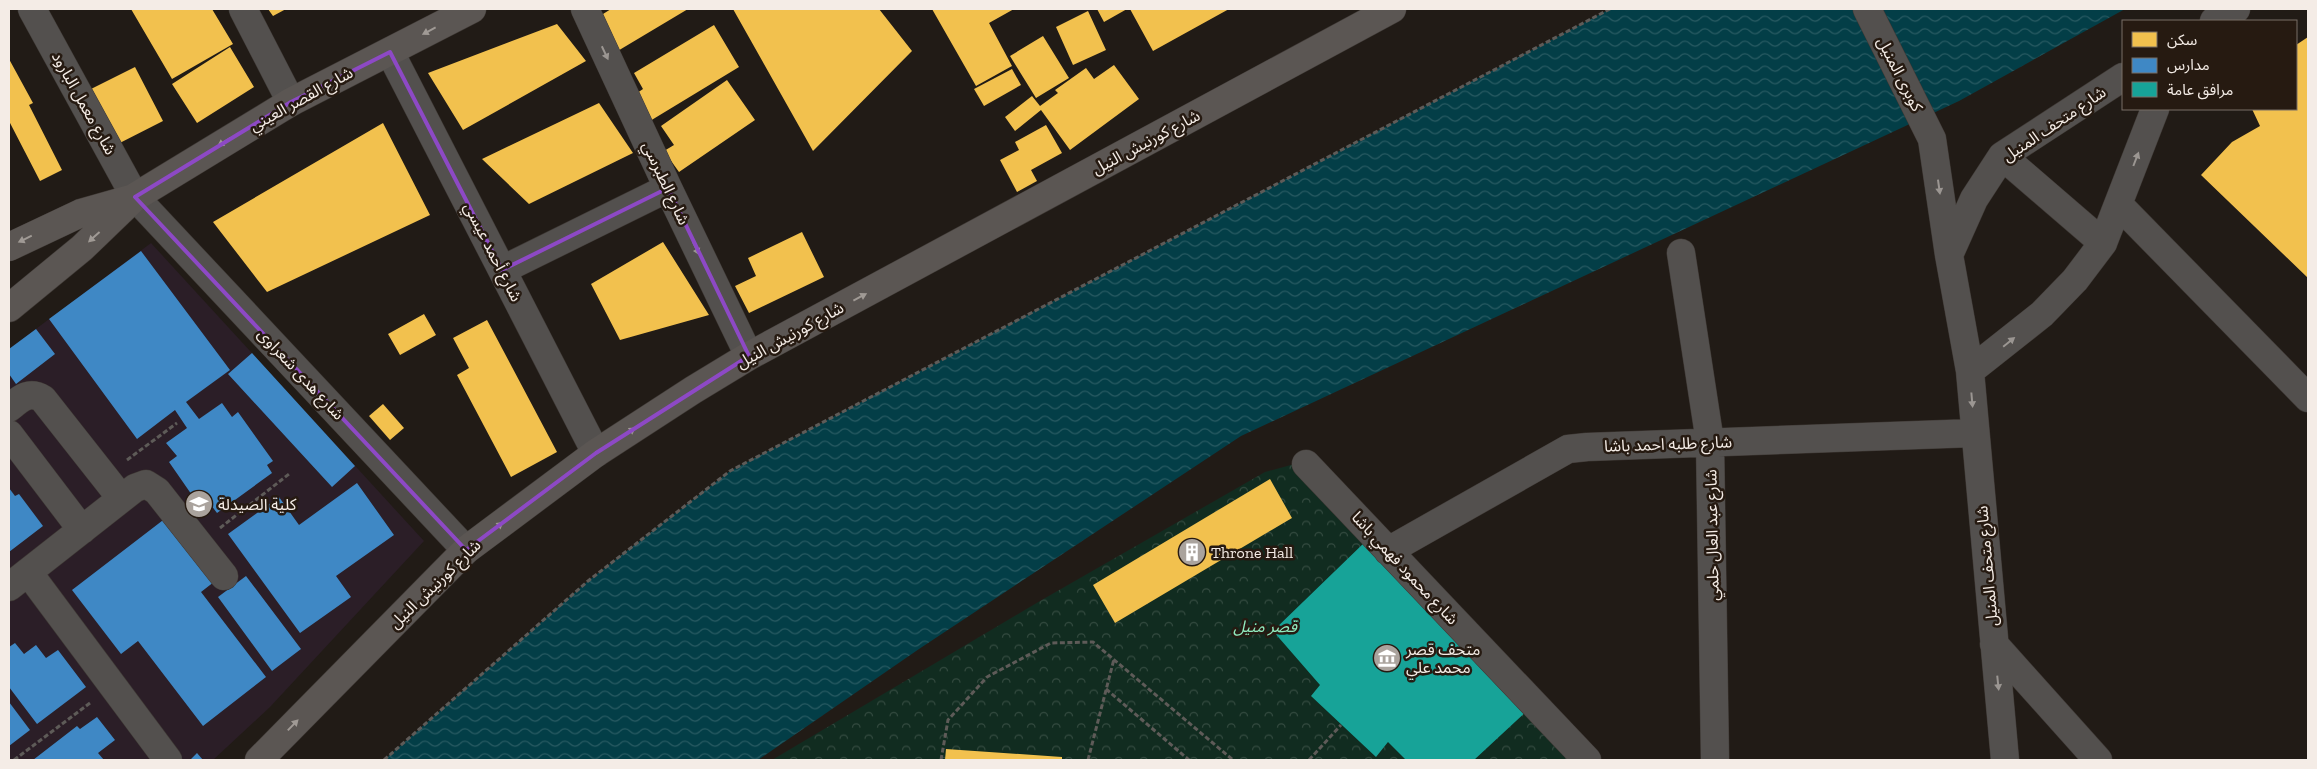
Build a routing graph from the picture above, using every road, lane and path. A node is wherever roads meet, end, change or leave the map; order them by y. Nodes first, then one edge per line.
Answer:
1 (32, 9) edge
2 (243, 9) edge
3 (472, 9) edge
4 (584, 9) edge
5 (1392, 9) edge
6 (1610, 9) edge
7 (1867, 9) edge
8 (2236, 9) edge
9 (2216, 20) edge
10 (390, 52) junction
11 (2122, 78) edge
12 (291, 102) junction
13 (2156, 110) edge
14 (1932, 139) joint
15 (2002, 156) junction
16 (668, 188) junction
17 (135, 197) junction
18 (2119, 204) junction
19 (2104, 243) junction
20 (9, 247) edge
21 (1681, 253) dead end
22 (1949, 255) junction
23 (502, 270) junction
24 (9, 308) edge
25 (749, 356) junction
26 (1970, 371) junction
27 (2308, 398) edge
28 (11, 403) edge
29 (177, 423) dead end
30 (1975, 433) junction
31 (9, 434) edge
32 (1710, 442) junction
33 (596, 453) junction
34 (1306, 464) dead end
35 (289, 474) dead end
36 (104, 477) junction
37 (121, 498) junction
38 (82, 530) junction
39 (199, 544) junction
40 (466, 550) junction
41 (1388, 551) junction
42 (224, 576) dead end
43 (18, 580) edge
44 (1994, 644) junction
45 (1114, 659) junction
46 (112, 686) junction
47 (1106, 689) junction
48 (1341, 725) dead end
49 (14, 760) edge
50 (168, 760) edge
51 (259, 760) edge
52 (384, 760) edge
53 (941, 760) edge
54 (1088, 760) edge
55 (1189, 760) edge
56 (1232, 760) edge
57 (1309, 760) edge
58 (1586, 760) edge
59 (1715, 760) edge
60 (2005, 760) edge
61 (2098, 760) edge

1 - 17 street, شارع معمل البارود
2 - 12 street
3 -> 10 highway, شارع القصر العيني
4 -> 16 street, شارع الطبرسي
25 -> 5 highway, شارع كورنيش النيل
6 - 52 path
7 - 14 street, كوبرى المنيل
8 - 9 street
10 - 12 highway, شارع القصر العيني
10 - 23 street, شارع أحمد عيسي
11 - 15 street, شارع متحف المنيل
12 -> 17 highway, شارع القصر العيني
18 -> 13 street
14 -> 22 street, شارع متحف المنيل
15 - 19 street
15 - 22 street, شارع متحف المنيل
16 - 23 street
16 -> 25 street, شارع الطبرسي
17 -> 20 highway, شارع القصر العيني
17 -> 24 highway, شارع القصر العيني
17 - 40 street, شارع هدى شعراوى
18 - 19 street
18 - 27 street
26 -> 19 street
21 - 32 street, شارع عبد العال حلمي
22 - 26 street, شارع متحف المنيل
23 - 33 street, شارع أحمد عيسي
33 -> 25 highway, شارع كورنيش النيل
26 -> 30 street, شارع متحف المنيل
28 - 36 street
29 - 36 path
30 - 32 street, شارع طلبه احمد باشا
30 - 44 street, شارع متحف المنيل
31 - 38 street
32 - 41 street, شارع طلبه احمد باشا
32 - 59 street, شارع عبد العال حلمي
40 -> 33 highway, شارع كورنيش النيل
34 - 41 street, شارع محمود فهمي باشا
35 - 39 path
36 - 37 street
37 - 38 street
37 - 39 street
38 - 43 street
39 - 42 street
51 -> 40 highway, شارع كورنيش النيل
41 - 58 street, شارع محمود فهمي باشا
43 - 46 street
44 -> 60 street, شارع متحف المنيل
44 - 61 street
45 - 47 path
45 - 53 path
45 - 56 path
46 - 49 path
46 - 50 street
47 - 54 path
47 - 55 path
48 - 57 path

